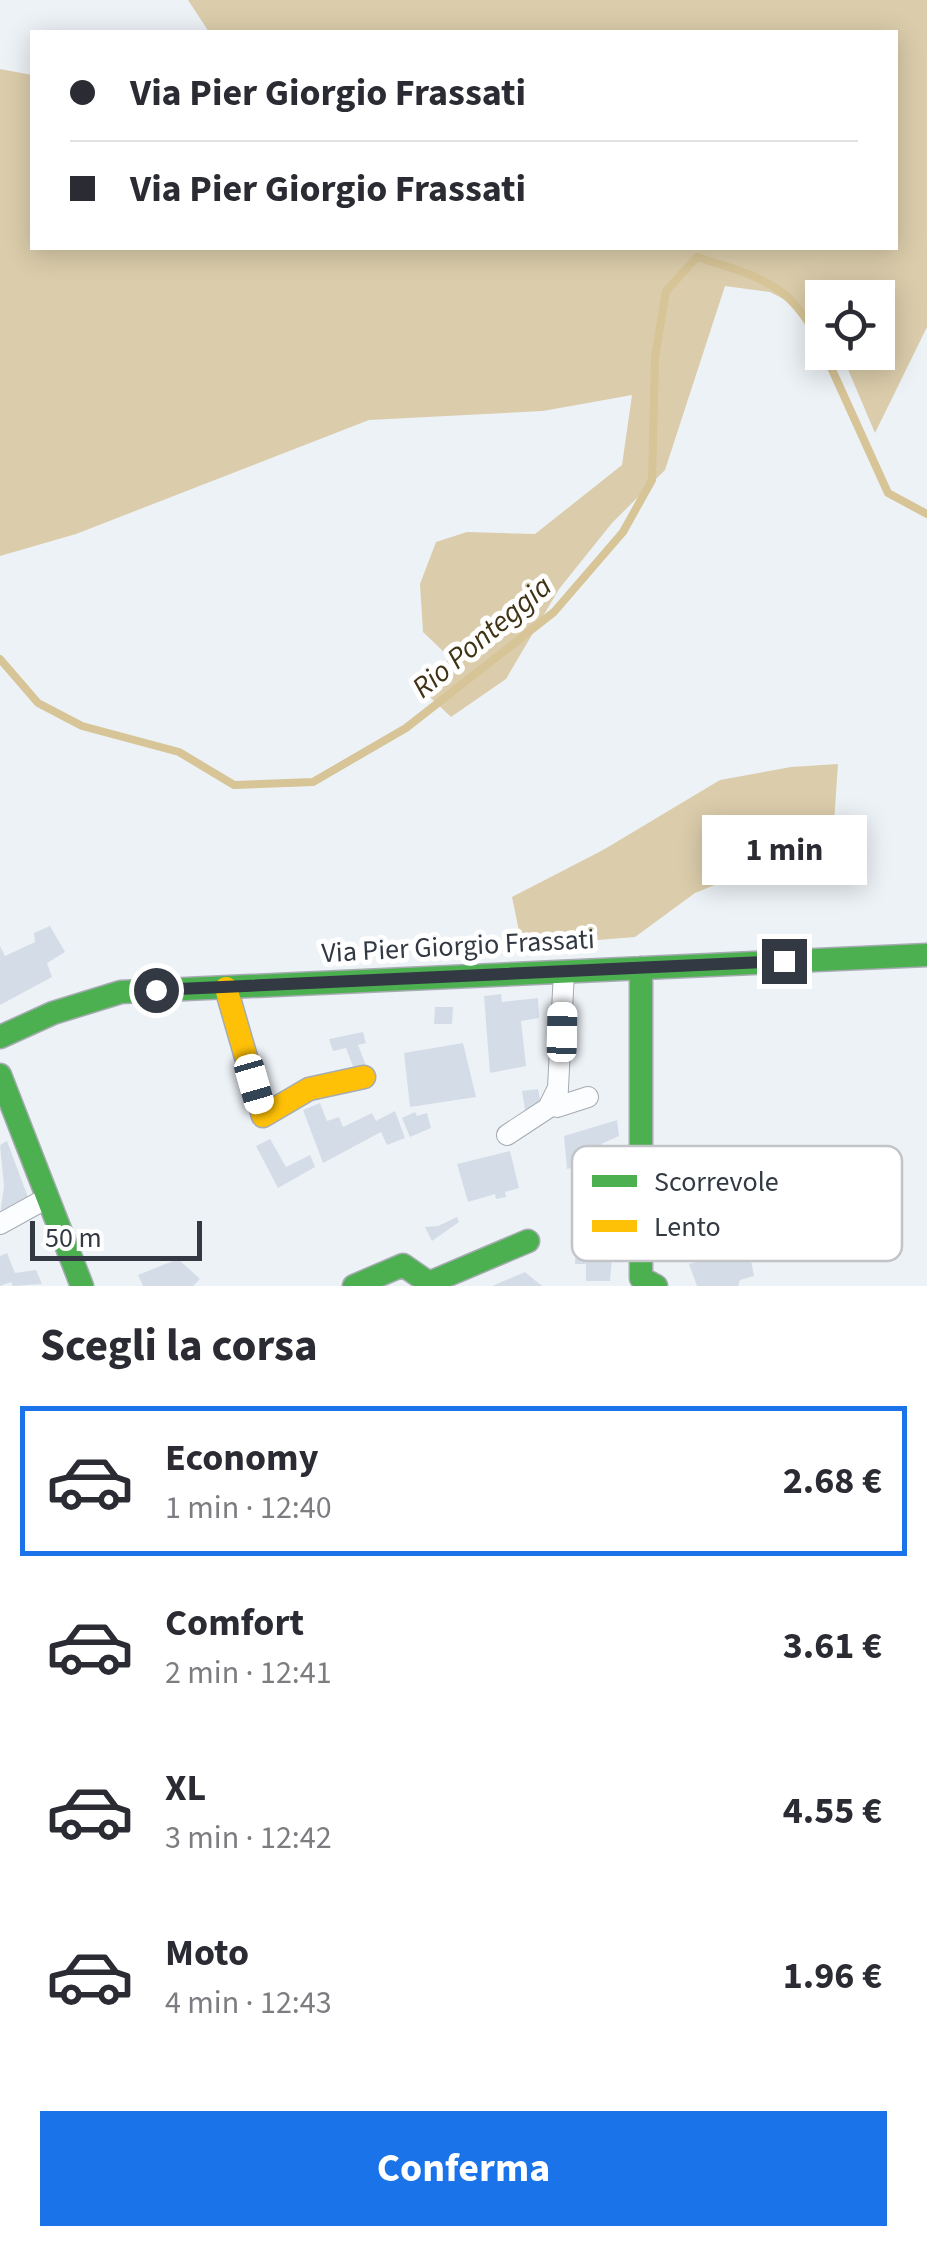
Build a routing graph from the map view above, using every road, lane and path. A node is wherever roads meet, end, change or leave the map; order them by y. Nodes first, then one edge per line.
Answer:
1 (927, 955) edge
2 (641, 968) junction
3 (564, 972) junction
4 (226, 988) junction
5 (0, 1037) edge
6 (0, 1075) edge
7 (364, 1077) dead end
8 (558, 1090) junction
9 (588, 1097) dead end
10 (507, 1135) dead end
11 (641, 1146) edge
12 (47, 1198) junction
13 (0, 1224) edge
14 (528, 1241) dead end
15 (641, 1261) edge
16 (82, 1286) edge
17 (354, 1286) edge
18 (656, 1286) edge

1 - 2 street, Via Pier Giorgio Frassati
2 - 3 street, Via Pier Giorgio Frassati
2 - 11 street
3 - 4 street, Via Pier Giorgio Frassati
3 - 8 street
4 - 5 street, Via Pier Giorgio Frassati
4 - 7 street
6 - 12 street
8 - 9 street
8 - 10 street
12 - 13 street
12 - 16 street
14 - 17 street
15 - 18 street

